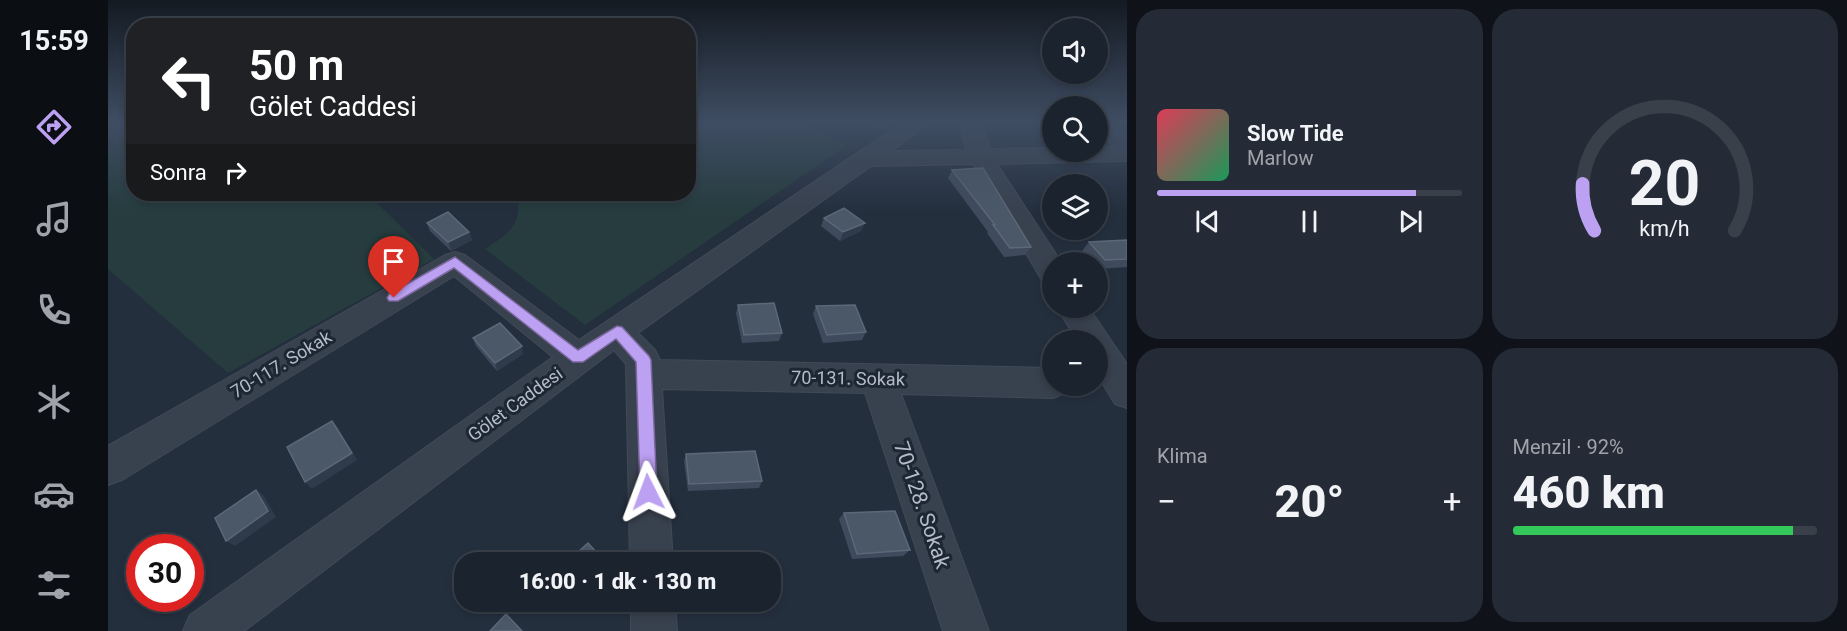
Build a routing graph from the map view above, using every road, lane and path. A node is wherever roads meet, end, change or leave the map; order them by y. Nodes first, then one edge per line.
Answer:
1 (874, 152) edge
2 (979, 152) edge
3 (1127, 154) edge
4 (980, 156) junction
5 (865, 159) junction
6 (1042, 256) edge
7 (617, 331) junction
8 (578, 358) junction
9 (1108, 371) edge
10 (643, 374) junction
11 (878, 379) junction
12 (1042, 383) edge
13 (1115, 388) edge
14 (108, 467) edge
15 (651, 552) edge
16 (653, 612) edge
17 (206, 631) edge
18 (654, 631) edge
19 (966, 631) edge

1 - 5 street, Gölet Caddesi
2 - 4 street
3 - 4 street
4 - 5 street
4 - 6 street
5 - 7 street, Gölet Caddesi
7 - 8 street, Gölet Caddesi
7 - 10 street
8 - 14 street, 70-117. Sokak
8 - 17 street, Gölet Caddesi
9 - 13 street
10 - 11 street, 70-131. Sokak
10 - 15 street
11 - 12 street, 70-131. Sokak
11 - 19 street, 70-128. Sokak
16 - 18 street

